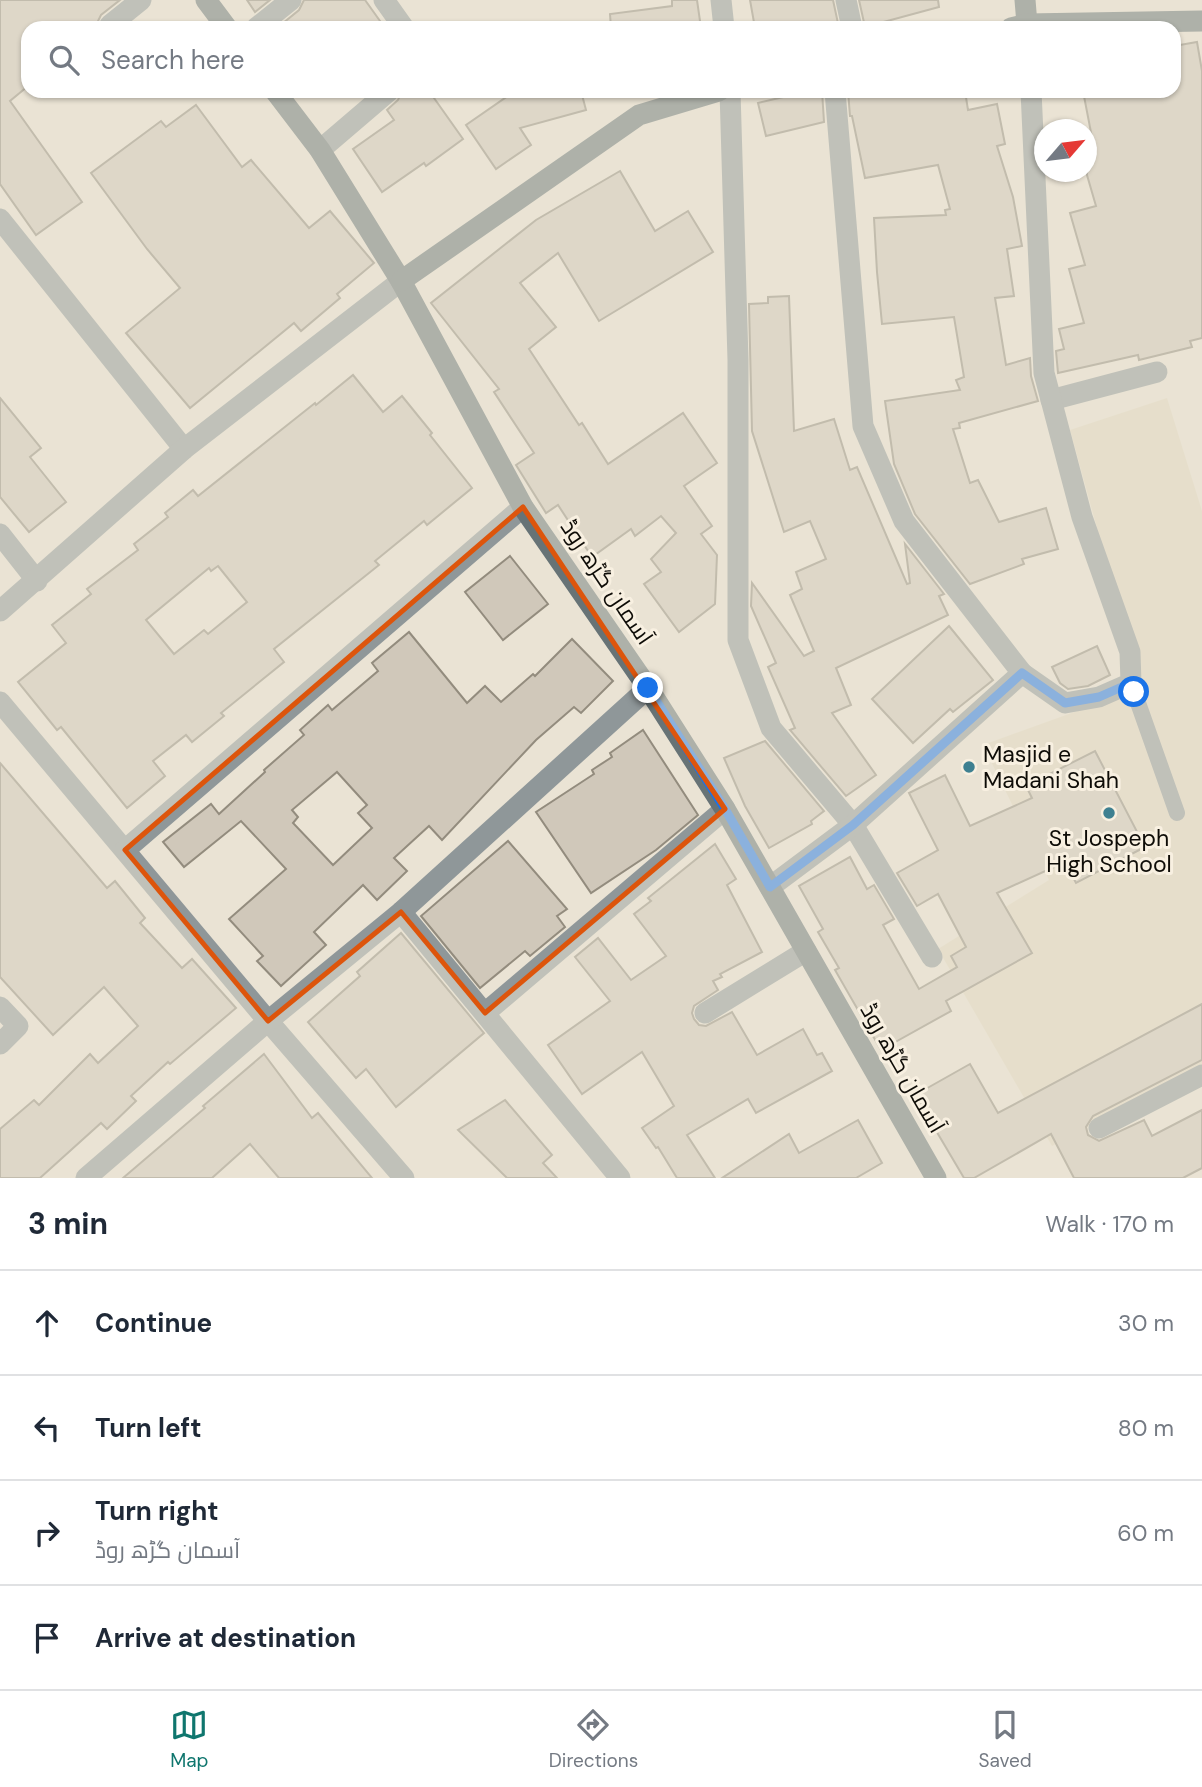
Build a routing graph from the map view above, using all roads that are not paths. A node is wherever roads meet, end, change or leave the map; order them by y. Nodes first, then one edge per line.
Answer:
1 (141, 0) edge
2 (206, 0) edge
3 (290, 0) edge
4 (384, 0) edge
5 (721, 0) edge
6 (846, 0) edge
7 (1025, 0) edge
8 (115, 21) edge
9 (222, 21) edge
10 (264, 21) edge
11 (399, 21) edge
12 (723, 21) edge
13 (850, 21) edge
14 (1023, 21) edge
15 (1202, 21) edge
16 (1181, 22) edge
17 (280, 98) edge
18 (381, 98) edge
19 (696, 98) edge
20 (730, 98) edge
21 (836, 98) edge
22 (1031, 98) edge
23 (320, 150) junction
24 (0, 219) edge
25 (401, 281) junction
26 (1157, 372) dead end
27 (1051, 400) junction
28 (184, 449) junction
29 (523, 506) junction
30 (0, 534) edge
31 (37, 580) junction
32 (0, 611) edge
33 (1022, 673) junction
34 (1131, 683) junction
35 (648, 688) junction
36 (0, 702) edge
37 (725, 809) junction
38 (1177, 813) dead end
39 (853, 825) junction
40 (125, 850) junction
41 (770, 887) junction
42 (401, 912) junction
43 (806, 951) junction
44 (932, 957) dead end
45 (0, 1007) edge
46 (485, 1013) junction
47 (705, 1013) dead end
48 (268, 1021) junction
49 (0, 1044) edge
50 (1202, 1075) edge
51 (1099, 1128) dead end
52 (86, 1178) edge
53 (404, 1178) edge
54 (620, 1178) edge
55 (936, 1178) edge

1 - 8 street
2 - 9 street
3 - 10 street
4 - 11 street
5 - 12 street
6 - 13 street
7 - 14 street
15 - 16 street
17 - 23 street, آسمان گڑھ روڈ
18 - 23 street
19 - 25 street
20 - 39 street
21 - 33 street
22 - 27 street
23 - 25 street, آسمان گڑھ روڈ
24 - 28 street
25 - 28 street
25 - 29 street, آسمان گڑھ روڈ
26 - 27 street
27 - 34 street
28 - 31 street
29 - 35 street, آسمان گڑھ روڈ
29 - 40 street
30 - 31 street
31 - 32 street
33 - 34 street
33 - 39 street
34 - 38 lane
35 - 37 street, آسمان گڑھ روڈ
35 - 42 street
36 - 40 street
37 - 41 street, آسمان گڑھ روڈ
37 - 46 street
39 - 41 street
39 - 44 street
40 - 48 street
41 - 43 street, آسمان گڑھ روڈ
42 - 46 street
42 - 48 street
43 - 47 street
43 - 55 street, آسمان گڑھ روڈ
45 - 49 street
46 - 54 street
48 - 52 street
48 - 53 street
50 - 51 street

